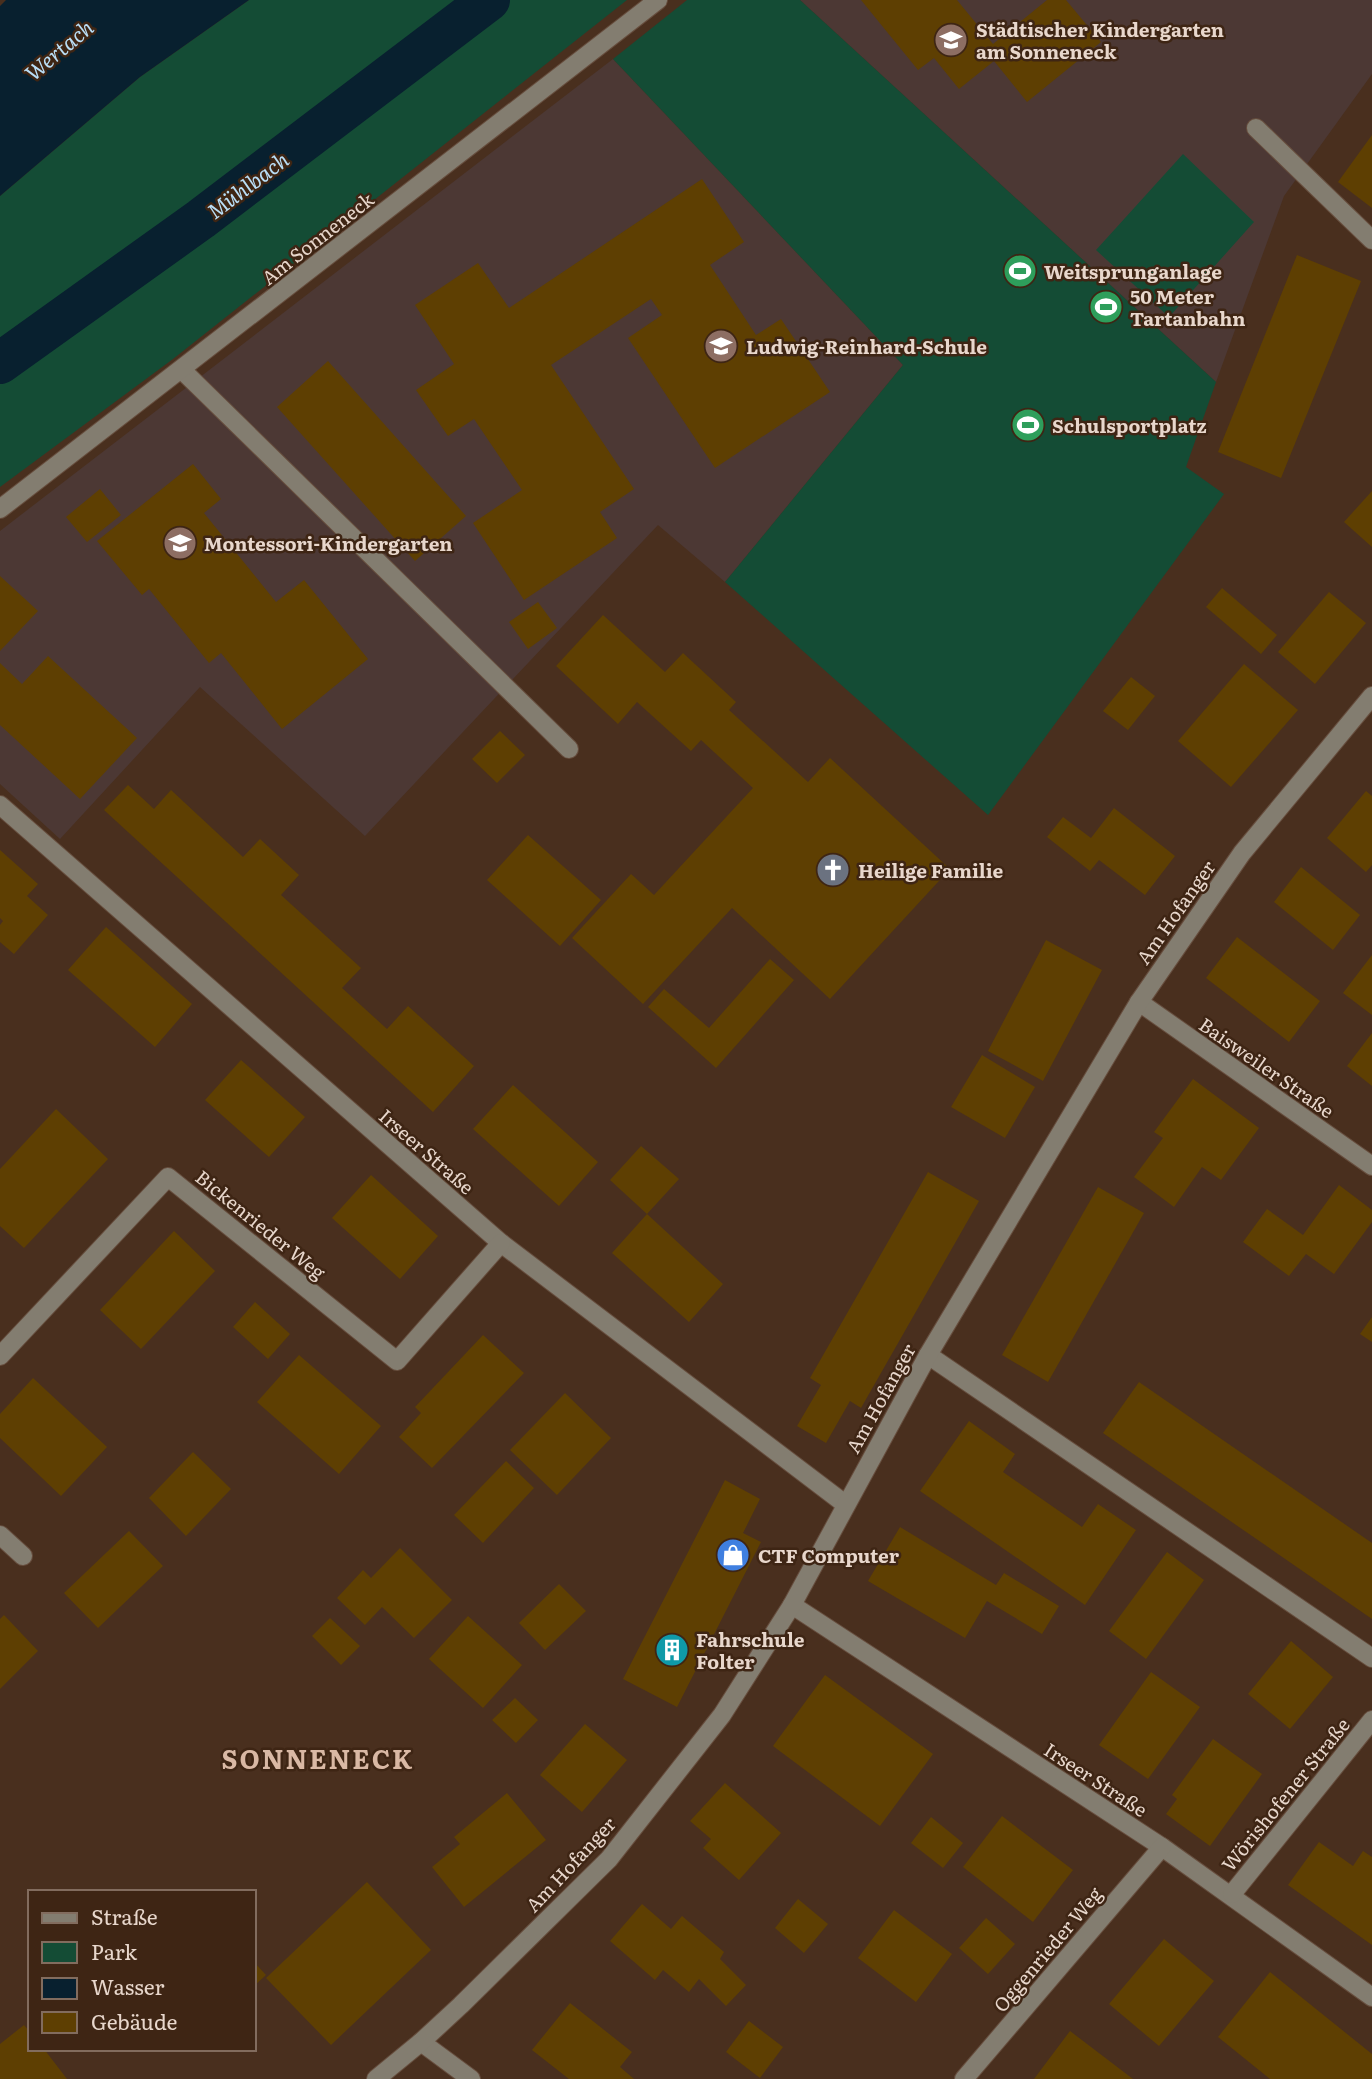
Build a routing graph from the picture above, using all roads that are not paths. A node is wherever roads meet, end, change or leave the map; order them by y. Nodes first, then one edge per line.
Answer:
1 (658, 0) edge
2 (1256, 128) dead end
3 (1372, 240) edge
4 (182, 370) junction
5 (0, 509) edge
6 (1372, 696) edge
7 (569, 749) dead end
8 (0, 805) edge
9 (1139, 1002) junction
10 (1372, 1167) edge
11 (501, 1243) junction
12 (928, 1354) junction
13 (0, 1356) edge
14 (845, 1504) junction
15 (0, 1535) edge
16 (23, 1556) dead end
17 (792, 1605) junction
18 (1372, 1658) edge
19 (1372, 1720) edge
20 (1162, 1846) junction
21 (1232, 1894) junction
22 (1372, 1997) edge
23 (421, 2042) junction
24 (376, 2079) edge
25 (471, 2079) edge
26 (964, 2079) edge

1 - 4 street, Am Sonneneck
2 - 3 street
4 - 5 street, Am Sonneneck
4 - 7 street
6 - 9 street, Am Hofanger
8 - 11 street, Irseer Straße
9 - 10 street, Baisweiler Straße
9 - 12 street, Am Hofanger
11 - 13 street, Bickenrieder Weg
11 - 14 street, Irseer Straße
12 - 14 street, Am Hofanger
12 - 18 street
14 - 17 street, Am Hofanger
15 - 16 street
17 - 20 street, Irseer Straße
17 - 23 street, Am Hofanger
19 - 21 street, Wörishofener Straße
20 - 21 street, Irseer Straße
20 - 26 street, Oggenrieder Weg
21 - 22 street, Irseer Straße
23 - 24 street, Am Hofanger
23 - 25 street

